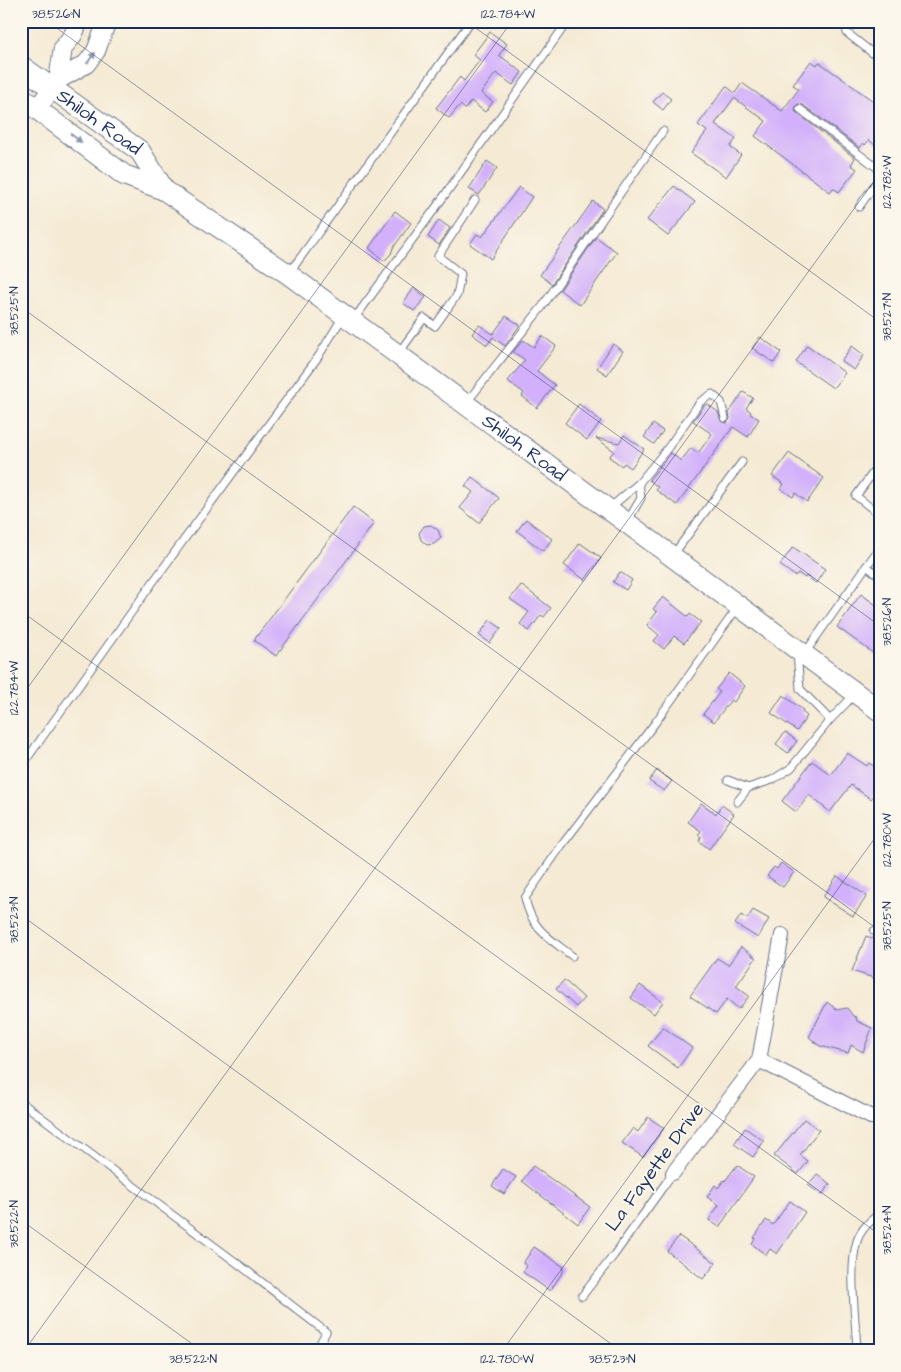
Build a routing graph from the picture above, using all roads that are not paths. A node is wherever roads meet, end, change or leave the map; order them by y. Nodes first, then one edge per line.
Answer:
1 (79, 21) edge
2 (107, 21) edge
3 (471, 21) edge
4 (568, 21) edge
5 (848, 21) edge
6 (880, 59) edge
7 (21, 66) edge
8 (55, 84) junction
9 (29, 103) edge
10 (800, 109) dead end
11 (664, 131) dead end
12 (880, 170) edge
13 (880, 177) edge
14 (164, 190) junction
15 (476, 200) dead end
16 (859, 207) dead end
17 (288, 274) junction
18 (348, 318) junction
19 (398, 354) junction
20 (465, 404) junction
21 (725, 418) dead end
22 (742, 462) dead end
23 (880, 462) edge
24 (639, 483) junction
25 (608, 509) junction
26 (880, 515) edge
27 (627, 523) junction
28 (880, 547) edge
29 (672, 557) junction
30 (866, 566) junction
31 (880, 576) edge
32 (738, 607) junction
33 (800, 653) junction
34 (855, 694) junction
35 (880, 711) edge
36 (830, 720) junction
37 (21, 767) edge
38 (728, 780) dead end
39 (748, 788) junction
40 (737, 802) dead end
41 (782, 935) dead end
42 (572, 956) dead end
43 (759, 1060) junction
44 (21, 1102) edge
45 (880, 1117) edge
46 (673, 1173) joint
47 (880, 1213) edge
48 (582, 1296) dead end
49 (316, 1351) edge
50 (857, 1351) edge

1 - 8 street
8 -> 2 street
3 - 17 lane
4 - 18 lane
5 - 6 lane
7 - 8 main road, Shiloh Road
8 - 9 street
8 - 14 main road, Shiloh Road
9 -> 14 main road, Shiloh Road
10 - 12 lane
11 - 20 lane
13 - 16 lane
14 - 17 main road, Shiloh Road
15 - 19 lane
17 - 18 main road, Shiloh Road
18 - 19 main road, Shiloh Road
18 - 37 lane
19 - 20 main road, Shiloh Road
20 - 25 main road, Shiloh Road
21 - 24 lane
22 - 29 lane
23 - 26 lane
24 - 25 lane
24 - 27 lane
25 - 27 main road, Shiloh Road
27 - 29 main road, Shiloh Road
28 - 30 lane
29 - 32 main road, Shiloh Road
30 - 31 lane
30 - 33 lane
32 - 33 main road, Shiloh Road
32 - 42 lane
33 - 34 main road, Shiloh Road
33 - 36 lane
34 - 35 main road, Shiloh Road
34 - 36 lane
36 - 39 lane
38 - 39 lane
39 - 40 lane
41 - 43 street, La Fayette Drive
43 - 45 street
43 - 46 street, La Fayette Drive
44 - 49 lane
46 - 48 lane, La Fayette Drive
47 - 50 lane

